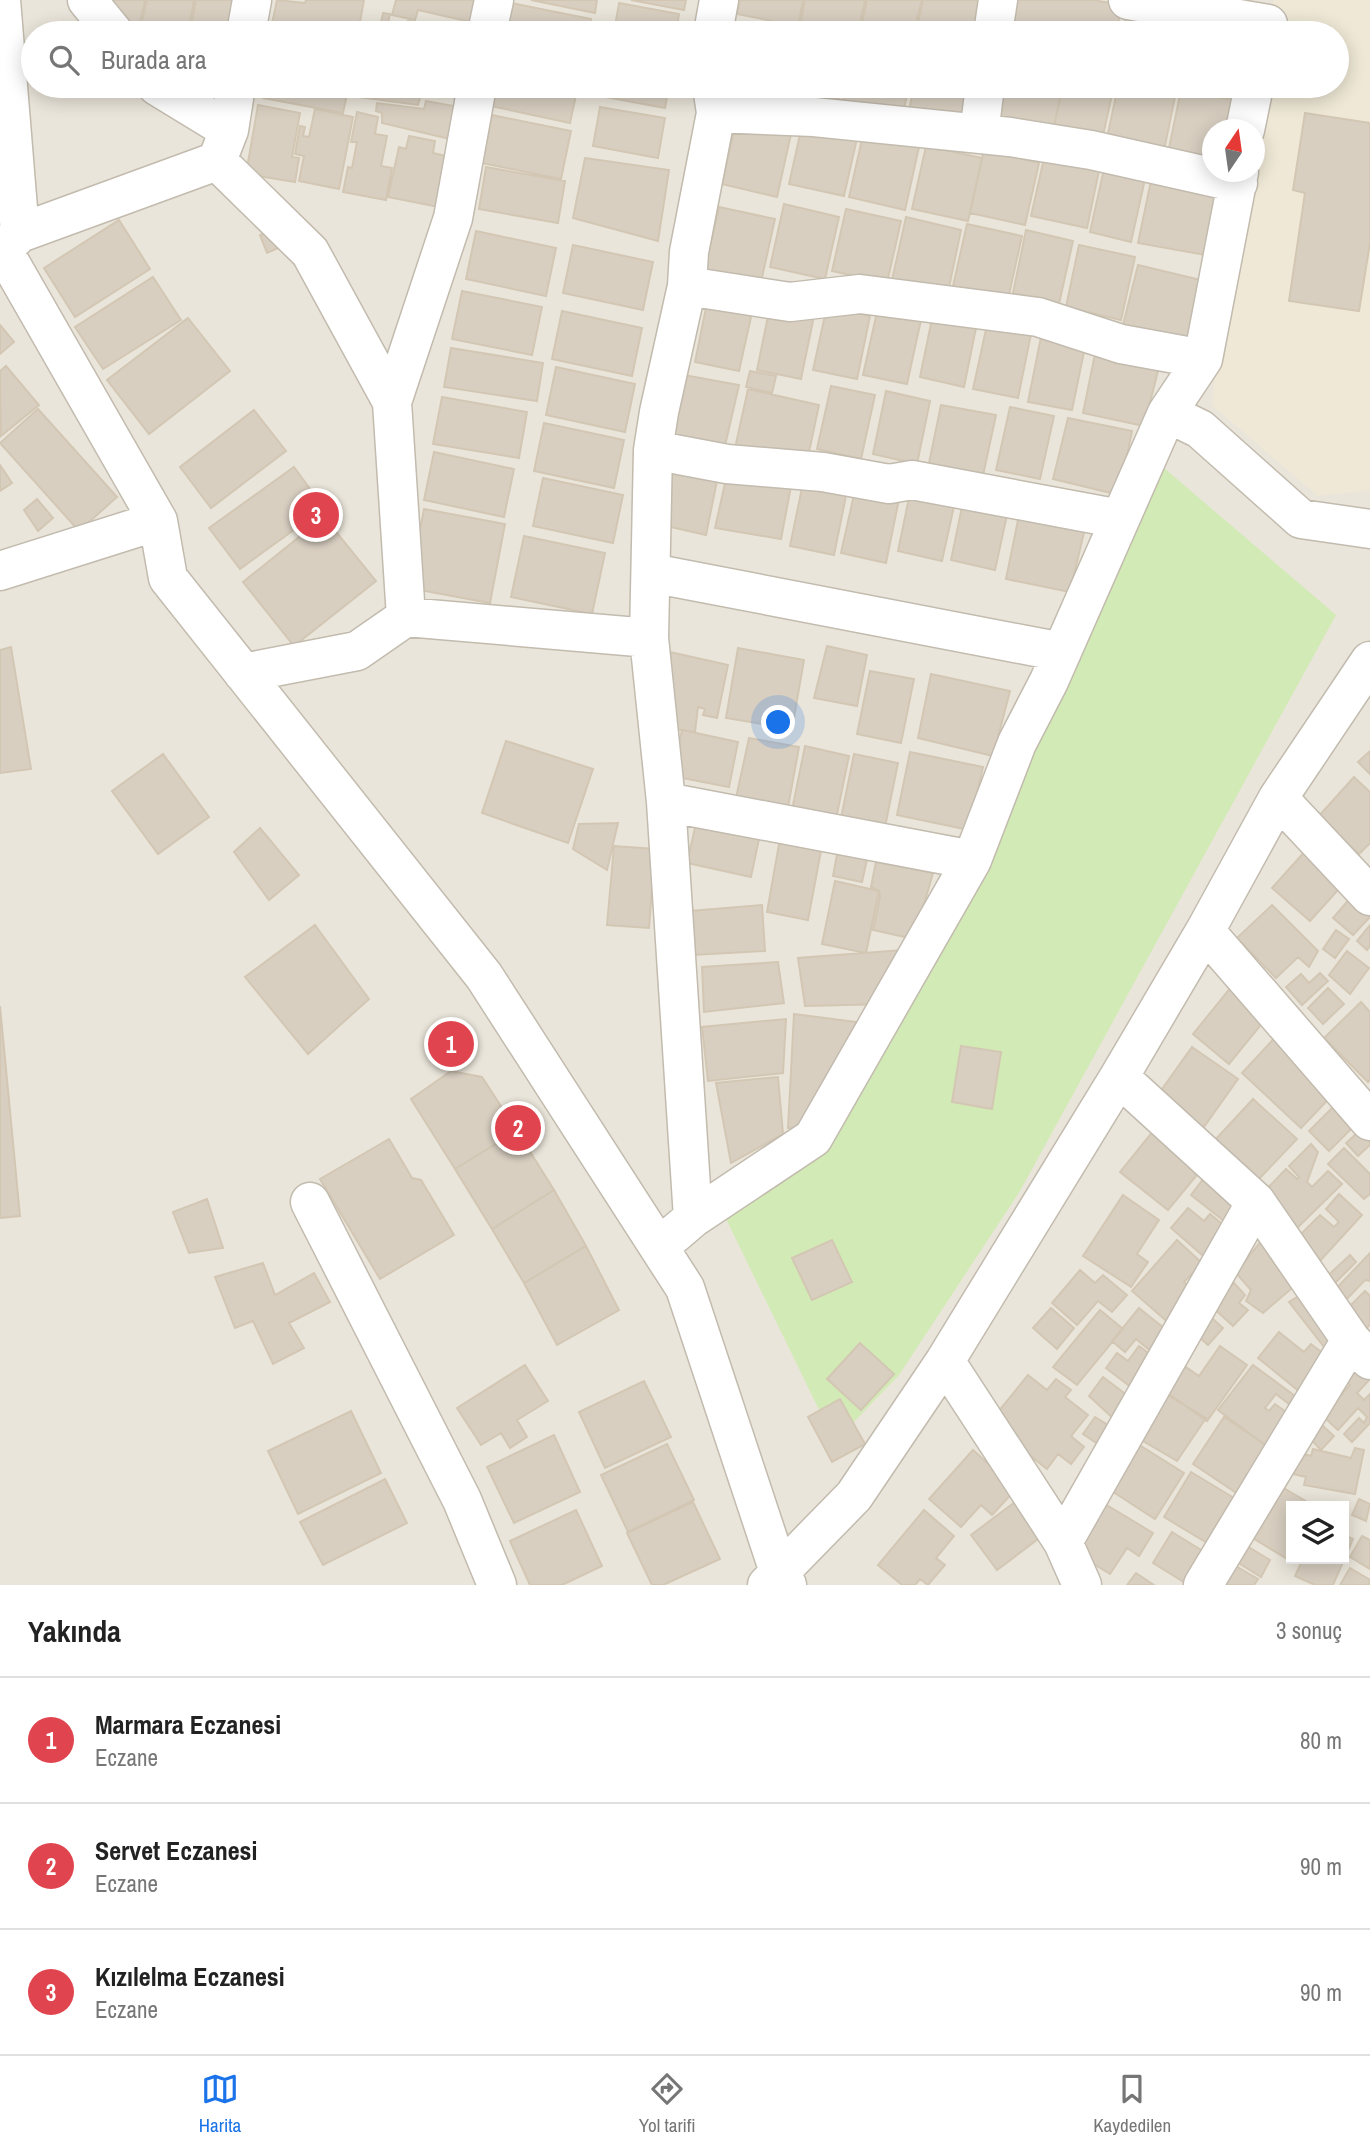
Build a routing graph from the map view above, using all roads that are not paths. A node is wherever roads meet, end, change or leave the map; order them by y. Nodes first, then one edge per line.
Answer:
1 (1, 0) edge
2 (87, 0) edge
3 (252, 0) edge
4 (494, 0) edge
5 (719, 0) edge
6 (998, 0) edge
7 (1128, 0) edge
8 (1270, 19) edge
9 (104, 21) edge
10 (248, 21) edge
11 (490, 21) edge
12 (715, 21) edge
13 (995, 21) edge
14 (170, 98) edge
15 (233, 98) edge
16 (476, 98) edge
17 (984, 98) edge
18 (1252, 98) edge
19 (714, 99) edge
20 (1247, 119) edge
21 (979, 134) junction
22 (223, 146) junction
23 (1202, 170) edge
24 (1237, 182) edge
25 (6, 244) edge
26 (687, 286) junction
27 (1203, 359) junction
28 (392, 402) junction
29 (1167, 413) junction
30 (653, 450) junction
31 (1120, 519) junction
32 (158, 521) junction
33 (1370, 529) edge
34 (0, 571) edge
35 (651, 573) junction
36 (406, 617) junction
37 (649, 638) junction
38 (1062, 652) junction
39 (1370, 661) edge
40 (243, 673) junction
41 (1278, 798) junction
42 (666, 802) junction
43 (972, 860) junction
44 (1370, 896) edge
45 (1205, 931) junction
46 (1119, 1077) junction
47 (1370, 1121) edge
48 (310, 1202) dead end
49 (1256, 1202) junction
50 (694, 1218) junction
51 (659, 1247) junction
52 (1361, 1350) edge
53 (945, 1361) junction
54 (1063, 1542) junction
55 (778, 1580) edge
56 (497, 1585) edge
57 (1083, 1585) edge
58 (1203, 1585) edge

1 - 25 street
2 - 9 street
3 - 10 street
4 - 11 street
5 - 12 street
6 - 13 street
7 - 8 street
14 - 22 street
15 - 22 street
16 - 28 street
17 - 21 street
18 - 20 street
19 - 21 street
19 - 26 street
21 - 23 street
22 - 25 street
22 - 28 street
24 - 27 street
25 - 32 street
26 - 27 street
26 - 30 street
27 - 29 street
28 - 36 street
29 - 31 street
29 - 33 street
30 - 31 street
30 - 35 street
31 - 38 street
32 - 34 street
32 - 40 street
35 - 37 street
35 - 38 street
36 - 37 street
36 - 40 street
37 - 42 street
38 - 43 street
39 - 41 street
40 - 51 street
41 - 44 street
41 - 45 street
42 - 43 street
42 - 50 street
43 - 50 street
45 - 46 street
45 - 47 street
46 - 49 street
46 - 53 street
48 - 56 street
49 - 52 street
49 - 54 street
50 - 51 street
51 - 55 street
52 - 58 street
53 - 54 street
53 - 55 street
54 - 57 street

